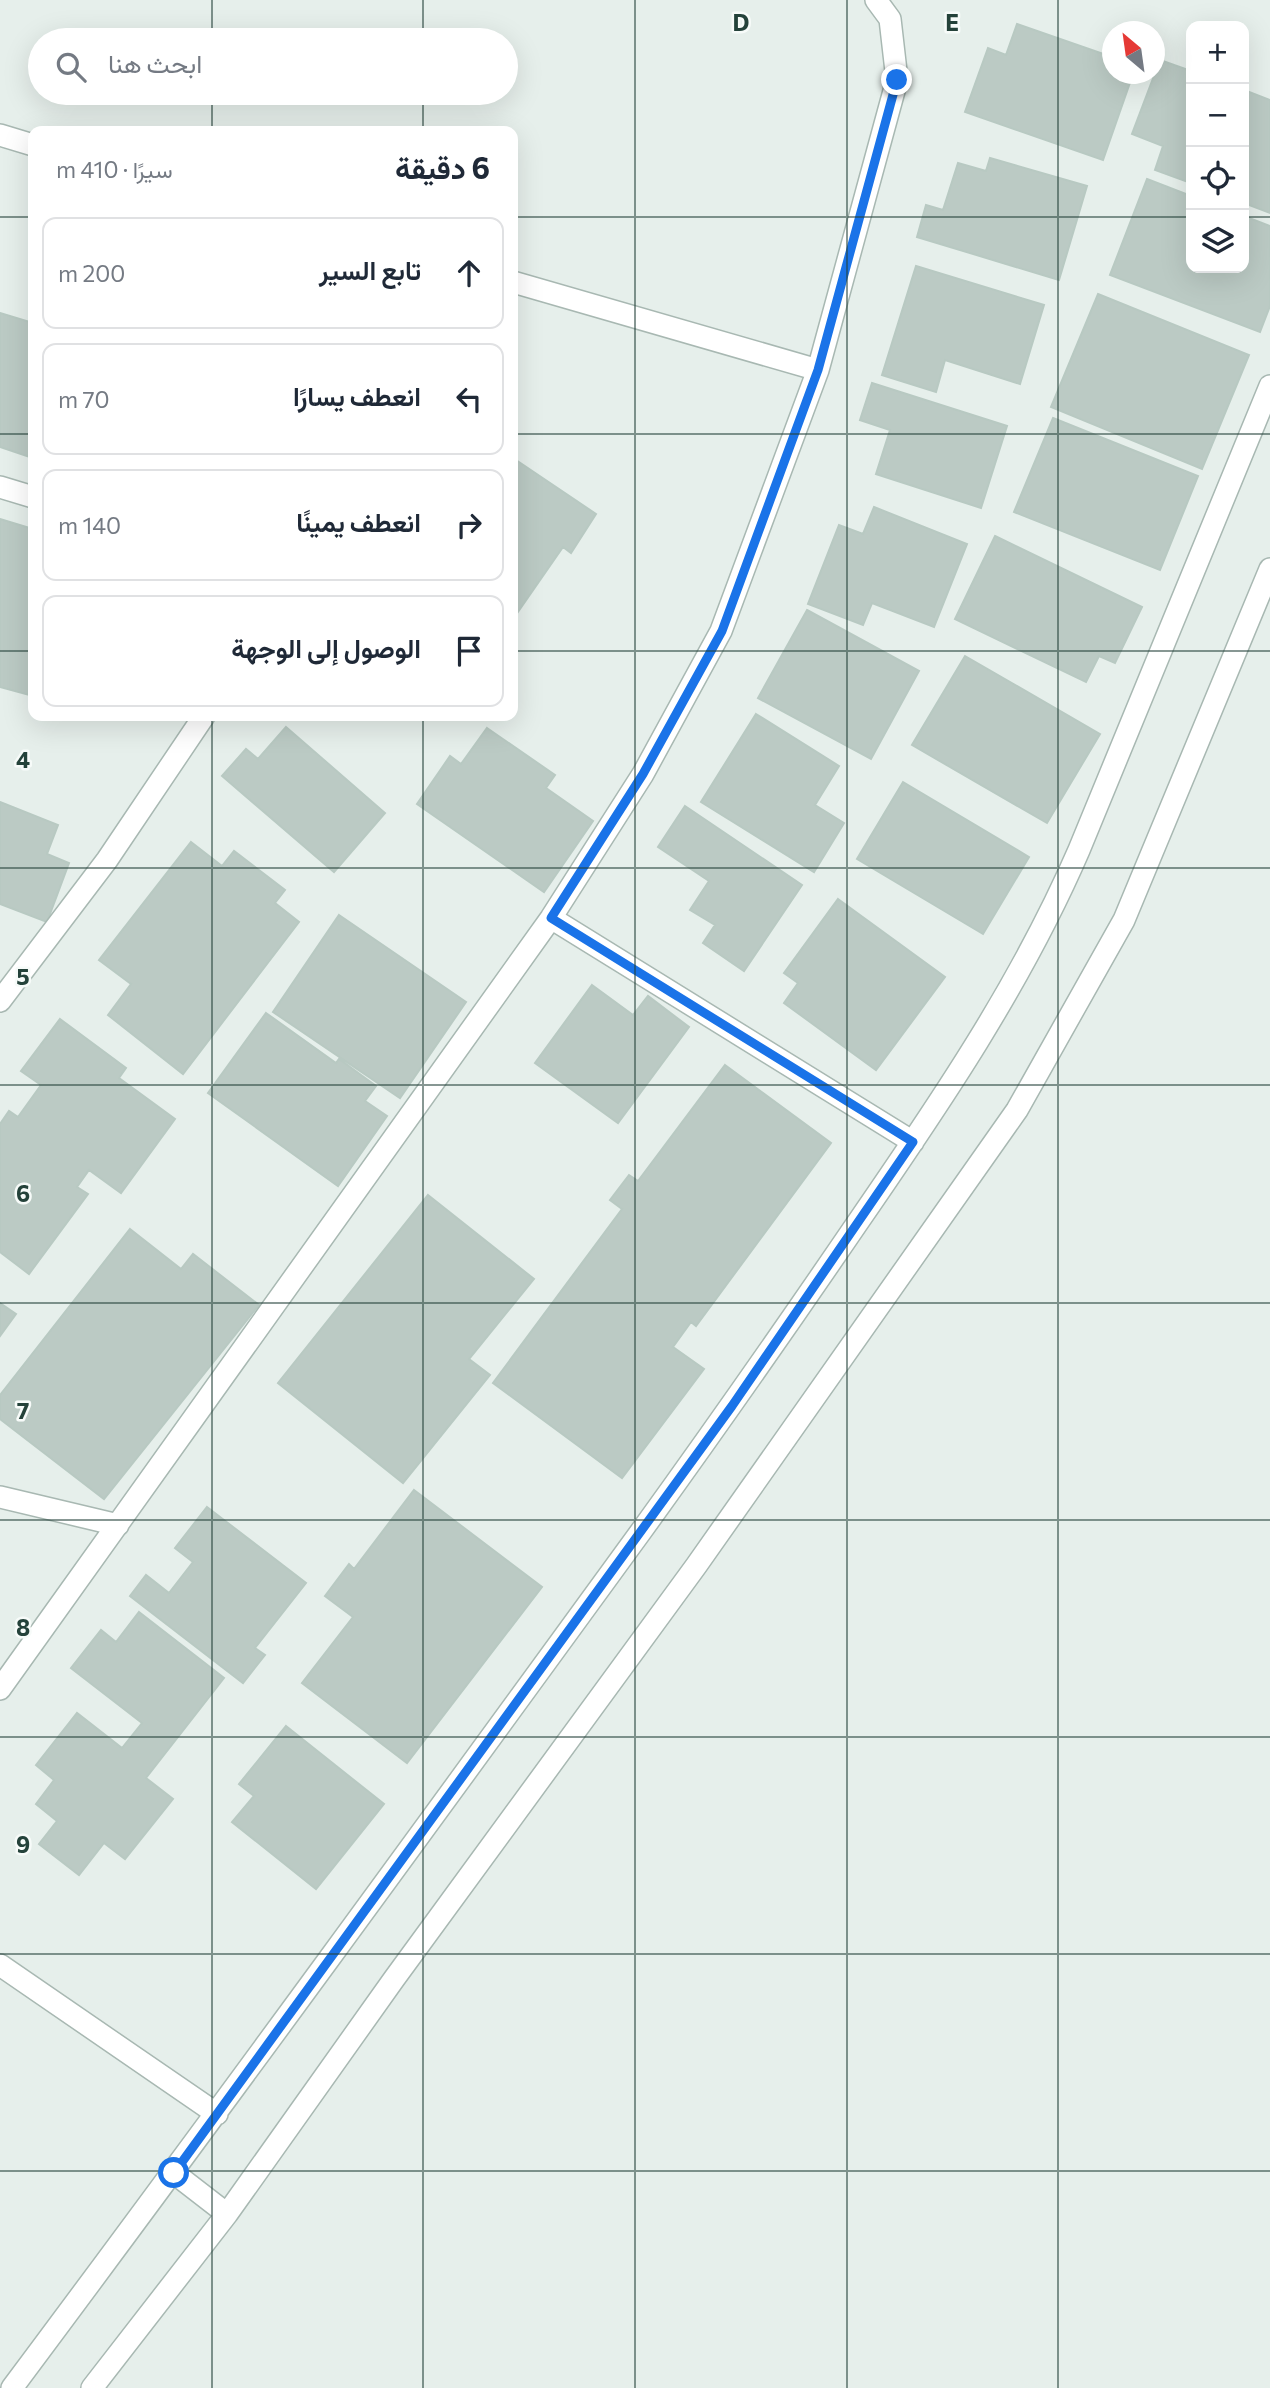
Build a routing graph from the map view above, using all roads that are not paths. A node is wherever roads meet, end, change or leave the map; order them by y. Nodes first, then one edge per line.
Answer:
1 (876, 0) edge
2 (0, 135) edge
3 (28, 143) edge
4 (518, 283) edge
5 (818, 370) junction
6 (1270, 386) edge
7 (0, 487) edge
8 (28, 495) edge
9 (1270, 569) edge
10 (201, 721) edge
11 (551, 918) junction
12 (0, 1001) edge
13 (913, 1142) junction
14 (0, 1497) edge
15 (118, 1525) junction
16 (0, 1689) edge
17 (0, 1965) edge
18 (217, 2114) junction
19 (174, 2173) junction
20 (227, 2214) junction
21 (12, 2388) edge
22 (92, 2388) edge

1 - 5 street
2 - 3 street
4 - 5 street
5 - 11 street
6 - 13 street
7 - 8 street
9 - 20 street
10 - 12 street
11 - 13 street
11 - 15 street
13 - 18 street
14 - 15 street
15 - 16 street
17 - 18 street
18 - 19 street
19 - 20 street
19 - 21 street
20 - 22 street

